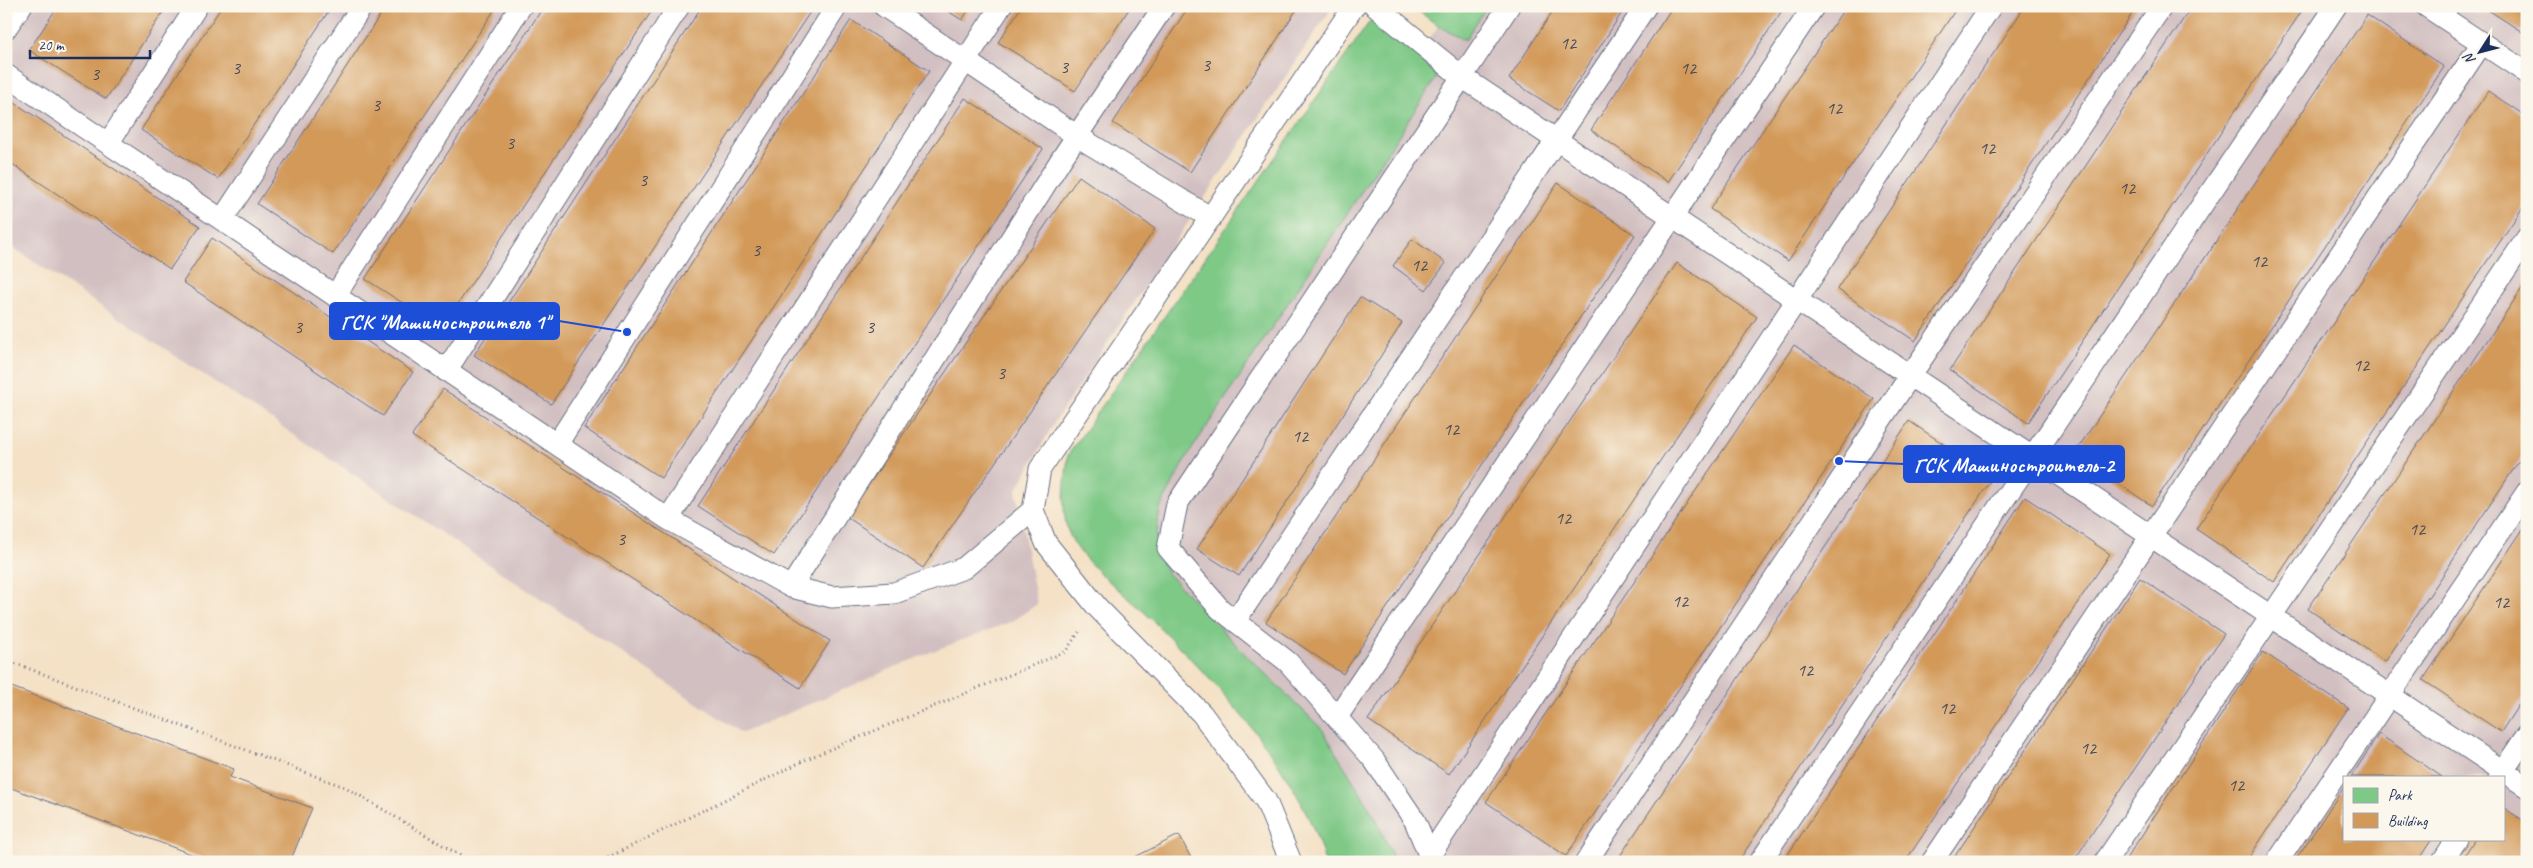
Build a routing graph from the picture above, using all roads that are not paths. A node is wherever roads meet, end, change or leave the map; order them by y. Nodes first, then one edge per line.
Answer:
1 (21, 6) edge
2 (196, 6) edge
3 (362, 6) edge
4 (521, 6) edge
5 (679, 6) edge
6 (837, 6) edge
7 (884, 6) edge
8 (1001, 6) edge
9 (1164, 6) edge
10 (1354, 6) edge
11 (1375, 6) edge
12 (1509, 6) edge
13 (1646, 6) edge
14 (1814, 6) edge
15 (1992, 6) edge
16 (2162, 6) edge
17 (2336, 6) edge
18 (2426, 6) edge
19 (6, 28) edge
20 (2482, 43) junction
21 (964, 61) junction
22 (2527, 73) edge
23 (6, 75) edge
24 (1462, 77) junction
25 (1077, 136) junction
26 (1557, 141) junction
27 (109, 142) junction
28 (1210, 218) junction
29 (1673, 218) junction
30 (222, 220) junction
31 (2527, 238) edge
32 (335, 296) junction
33 (1797, 301) junction
34 (446, 371) junction
35 (1910, 376) junction
36 (556, 444) junction
37 (2031, 457) junction
38 (2527, 492) edge
39 (1033, 510) junction
40 (668, 519) junction
41 (2150, 536) junction
42 (791, 587) junction
43 (2272, 617) junction
44 (1235, 621) junction
45 (2391, 696) junction
46 (1337, 717) junction
47 (2527, 735) edge
48 (2501, 774) edge
49 (2506, 776) edge
50 (2527, 787) edge
51 (2456, 840) edge
52 (1431, 859) edge
53 (1291, 862) edge
54 (1586, 862) edge
55 (1760, 862) edge
56 (1932, 862) edge
57 (2105, 862) edge
58 (2277, 862) edge
59 (2442, 862) edge

1 - 19 lane
2 - 27 lane
3 - 30 lane
4 - 32 lane
5 - 34 lane
6 - 36 lane
7 - 21 lane
8 - 21 lane
9 - 25 lane
10 - 28 lane
11 - 24 lane
12 - 24 lane
13 - 26 lane
14 - 29 lane
15 - 33 lane
16 - 35 lane
17 - 37 lane
18 - 20 lane
20 - 22 lane
20 - 41 lane
21 - 25 lane
21 - 40 lane
23 - 27 lane
24 - 26 lane
24 - 44 lane
25 - 28 lane
25 - 42 lane
26 - 29 lane
26 - 44 lane
27 - 30 lane
28 - 39 lane
29 - 33 lane
29 - 46 lane
30 - 32 lane
31 - 43 lane
32 - 34 lane
33 - 35 lane
33 - 52 lane
34 - 36 lane
35 - 37 lane
35 - 54 lane
36 - 40 lane
37 - 41 lane
37 - 55 lane
38 - 45 lane
39 - 42 lane
39 - 53 lane
40 - 42 lane
41 - 43 lane
41 - 56 lane
43 - 45 lane
43 - 57 lane
44 - 46 lane
45 - 48 lane
45 - 58 lane
46 - 52 lane
47 - 48 lane
49 - 50 lane
51 - 59 lane

